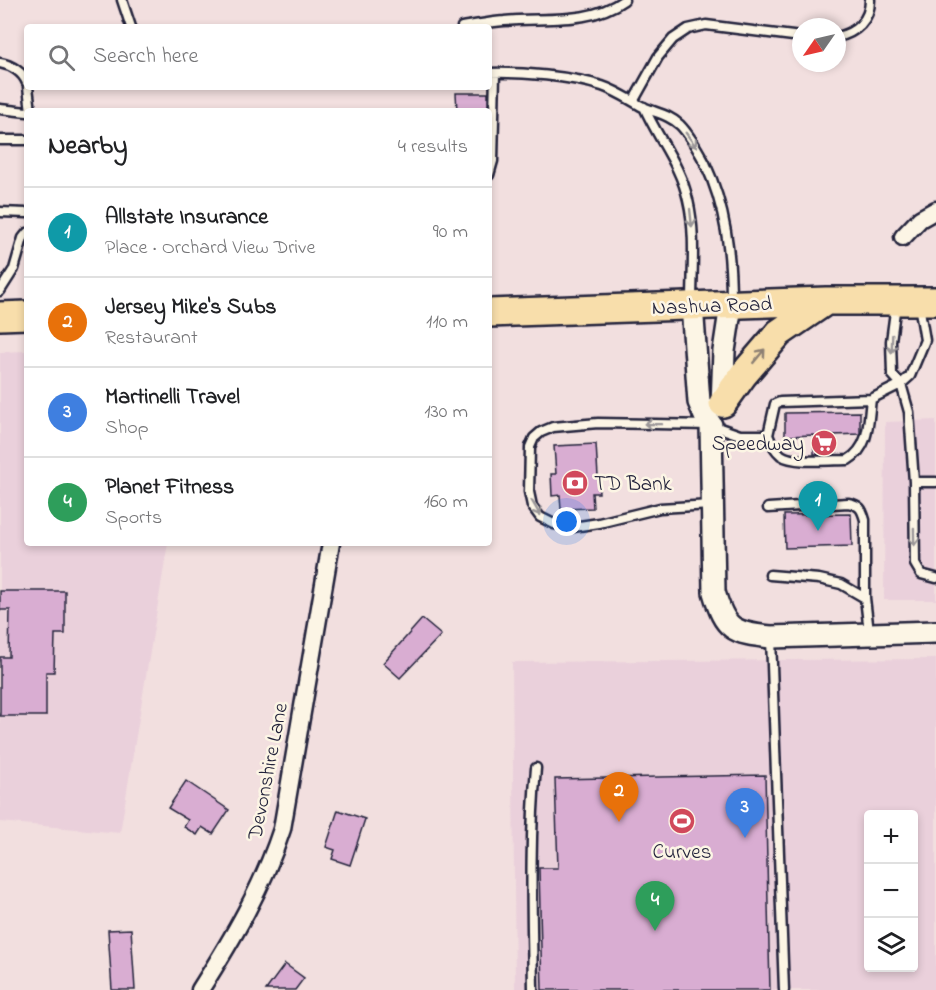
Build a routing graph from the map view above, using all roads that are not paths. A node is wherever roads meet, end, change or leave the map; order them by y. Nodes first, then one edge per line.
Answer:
1 (122, 0) edge
2 (624, 0) edge
3 (870, 0) edge
4 (130, 24) edge
5 (484, 24) edge
6 (846, 34) edge
7 (792, 36) edge
8 (0, 63) edge
9 (492, 73) edge
10 (24, 76) edge
11 (28, 90) edge
12 (634, 100) junction
13 (644, 107) junction
14 (29, 108) edge
15 (1, 111) edge
16 (24, 111) edge
17 (0, 140) edge
18 (24, 140) edge
19 (492, 164) edge
20 (936, 210) edge
21 (0, 212) edge
22 (24, 213) edge
23 (24, 237) edge
24 (903, 237) dead end
25 (0, 291) edge
26 (826, 301) junction
27 (917, 301) edge
28 (692, 305) junction
29 (731, 305) junction
30 (492, 313) edge
31 (24, 315) edge
32 (0, 316) edge
33 (901, 384) junction
34 (871, 399) junction
35 (717, 414) junction
36 (768, 435) junction
37 (914, 482) junction
38 (936, 482) edge
39 (711, 505) junction
40 (768, 508) dead end
41 (330, 546) edge
42 (770, 575) dead end
43 (936, 578) edge
44 (865, 598) junction
45 (936, 632) edge
46 (869, 633) junction
47 (771, 637) junction
48 (536, 768) dead end
49 (200, 990) edge
50 (533, 990) edge
51 (784, 990) edge

1 - 4 lane
2 - 5 lane
3 - 6 lane
7 - 12 lane
8 - 10 lane
9 - 12 lane
9 - 19 lane
11 - 14 lane
12 - 13 lane
13 -> 28 lane
13 -> 29 lane
15 - 16 lane
17 - 18 lane
20 - 24 street
21 - 22 lane
23 - 25 lane
26 - 27 main road, Nashua Road
26 - 29 main road, Nashua Road
35 -> 26 main road
27 - 33 lane
27 -> 33 lane
28 - 29 main road, Nashua Road
28 - 30 main road, Nashua Road
28 - 35 street
29 - 35 street
31 - 32 main road
33 - 34 lane
33 - 37 lane
34 - 36 lane
34 - 36 lane
35 - 36 lane
35 - 39 street
35 -> 39 lane
37 - 38 lane
37 -> 43 lane
39 - 47 street
40 - 44 lane
41 - 49 street, Devonshire Lane
42 - 44 lane
44 - 46 lane
45 - 46 street
46 - 47 street
47 - 51 lane
48 - 50 lane

